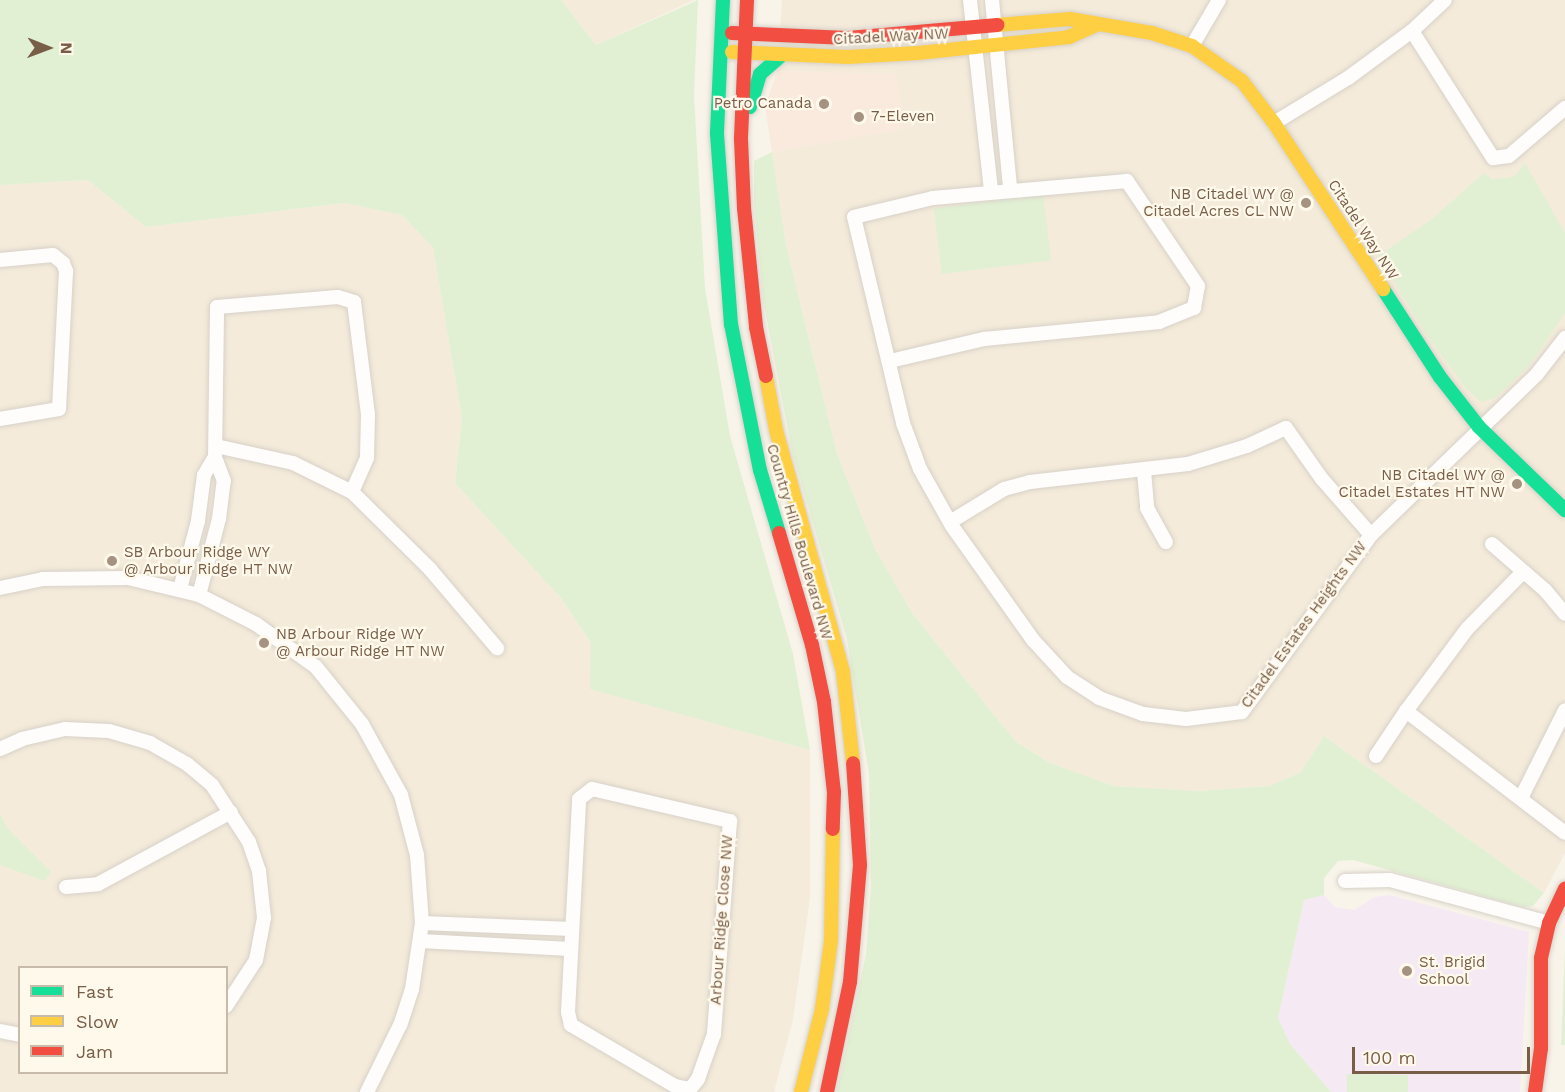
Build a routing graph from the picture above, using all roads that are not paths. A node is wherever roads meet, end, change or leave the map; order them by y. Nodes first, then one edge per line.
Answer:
1 (723, 0) edge
2 (747, 0) edge
3 (970, 0) edge
4 (992, 0) edge
5 (1219, 0) edge
6 (1445, 0) edge
7 (994, 23) junction
8 (1098, 24) junction
9 (973, 26) junction
10 (1412, 31) junction
11 (720, 33) junction
12 (745, 34) junction
13 (996, 46) junction
14 (1192, 46) junction
15 (975, 48) junction
16 (719, 51) junction
17 (743, 53) junction
18 (782, 55) junction
19 (1565, 108) edge
20 (1274, 123) junction
21 (741, 139) junction
22 (1010, 188) junction
23 (991, 190) junction
24 (0, 260) edge
25 (1565, 338) edge
26 (890, 362) junction
27 (0, 419) edge
28 (1479, 427) junction
29 (215, 452) junction
30 (1144, 471) junction
31 (352, 492) junction
32 (1565, 510) edge
33 (950, 522) junction
34 (1371, 535) junction
35 (1166, 542) dead end
36 (1492, 544) dead end
37 (1522, 573) junction
38 (0, 588) edge
39 (180, 589) junction
40 (199, 595) junction
41 (1565, 614) edge
42 (497, 648) dead end
43 (1406, 711) junction
44 (1564, 716) edge
45 (1560, 736) edge
46 (0, 749) edge
47 (1376, 756) dead end
48 (1521, 798) junction
49 (231, 812) junction
50 (1565, 833) edge
51 (1345, 881) dead end
52 (66, 887) dead end
53 (1565, 889) edge
54 (422, 923) junction
55 (1549, 923) junction
56 (572, 929) junction
57 (421, 941) junction
58 (570, 948) junction
59 (228, 1003) edge
60 (0, 1031) edge
61 (18, 1035) edge
62 (1541, 1048) junction
63 (367, 1092) edge
64 (801, 1092) edge
65 (827, 1092) edge
66 (1535, 1092) edge
67 (1549, 1092) edge

1 - 11 main road, Country Hills Boulevard NW
2 - 12 main road, Country Hills Boulevard NW
3 - 9 street
4 - 7 street
5 - 14 street
6 - 10 street
7 - 8 main road, Citadel Way NW
7 - 9 main road, Citadel Way NW
7 - 13 street
8 - 13 main road, Citadel Way NW
8 - 14 main road, Citadel Way NW
9 - 12 main road, Citadel Way NW
9 - 15 street
10 - 19 street
10 - 20 street
11 - 12 main road, Citadel Way NW
11 - 16 main road, Country Hills Boulevard NW
12 - 17 main road, Country Hills Boulevard NW
13 - 15 main road, Citadel Way NW
13 - 22 street
14 - 20 main road, Citadel Way NW
15 - 18 main road, Citadel Way NW
15 - 23 street
16 - 17 main road, Citadel Way NW
16 - 64 main road, Country Hills Boulevard NW
17 - 18 main road, Citadel Way NW
17 - 21 main road, Country Hills Boulevard NW
18 - 21 main road
20 - 28 main road, Citadel Way NW
21 - 65 main road, Country Hills Boulevard NW
22 - 23 street
22 - 26 street
23 - 26 street
24 - 27 street
25 - 28 street, Citadel Estates Heights NW
26 - 33 street
28 - 32 main road, Citadel Way NW
28 - 34 street, Citadel Estates Heights NW
29 - 31 street
29 - 31 street
29 - 39 street
29 - 40 street
30 - 33 street, Citadel Estates Heights NW
30 - 34 street, Citadel Estates Heights NW
30 - 35 street
31 - 42 street
33 - 34 street, Citadel Estates Heights NW
36 - 37 street
37 - 41 street
37 - 43 street
38 - 39 street
39 - 40 street
40 - 54 street
43 - 47 street
43 - 48 street
44 - 45 street
45 - 48 street
46 - 49 street
48 - 50 street
49 - 52 street
49 - 59 street
51 - 55 street
53 - 55 main road
54 - 56 street
54 - 57 street
55 - 62 main road
56 - 58 street, Arbour Ridge Close NW
56 - 58 street, Arbour Ridge Close NW
57 - 58 street
57 - 63 street
60 - 61 street
62 - 66 main road
62 - 67 main road

